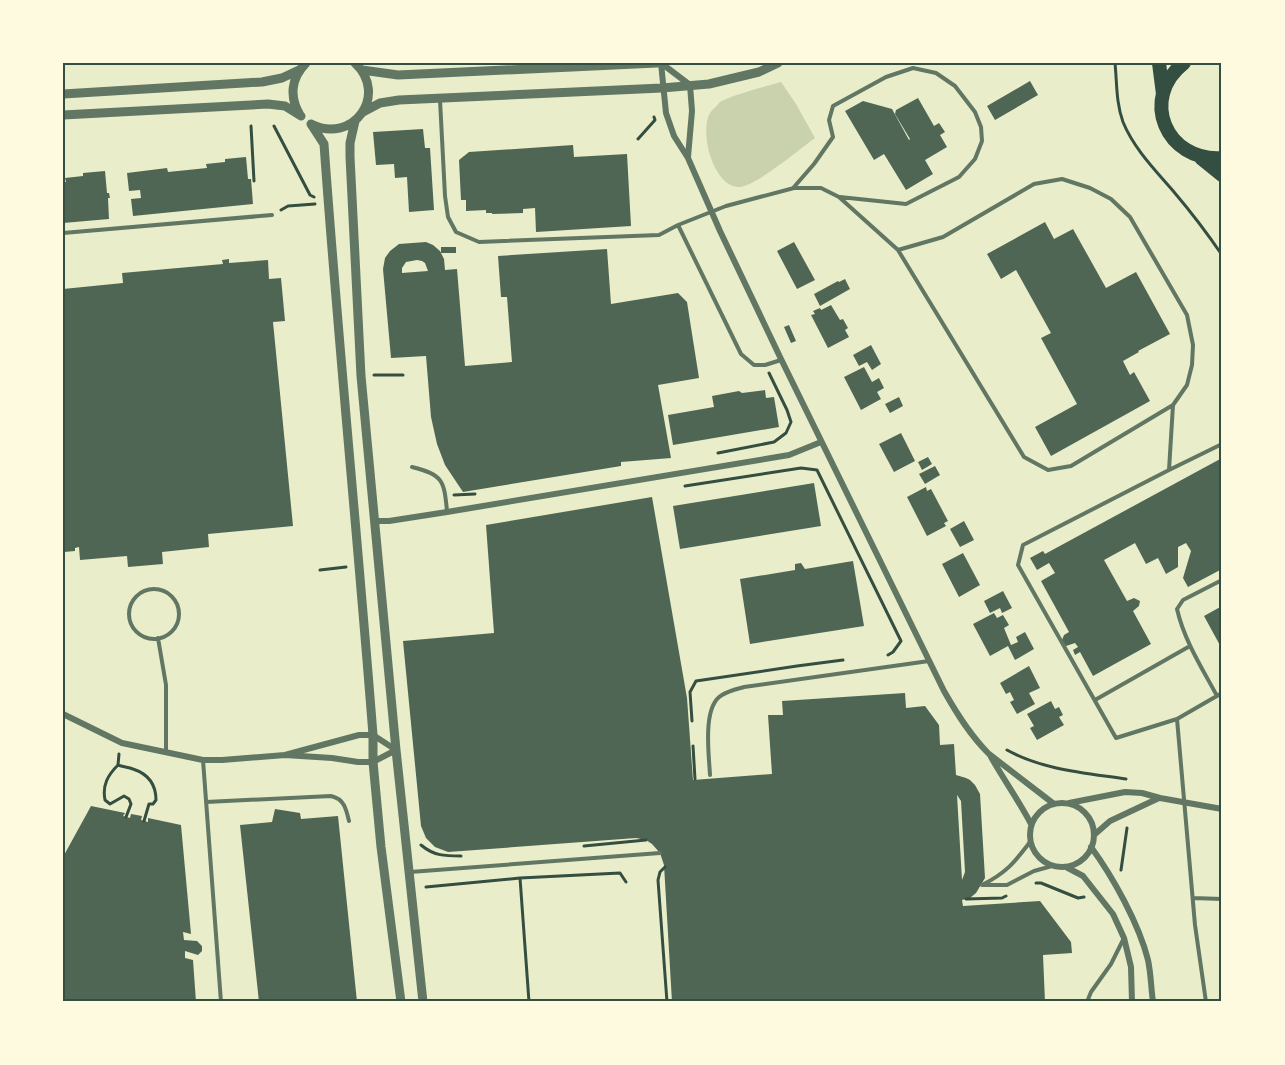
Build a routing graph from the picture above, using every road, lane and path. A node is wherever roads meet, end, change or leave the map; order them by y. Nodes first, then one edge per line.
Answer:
1 (660, 63) edge
2 (778, 63) edge
3 (1115, 63) edge
4 (1159, 63) edge
5 (1184, 63) edge
6 (302, 67) edge
7 (358, 67) edge
8 (690, 86) junction
9 (662, 88) junction
10 (63, 94) edge
11 (1163, 94) junction
12 (440, 98) junction
13 (363, 112) junction
14 (63, 115) edge
15 (301, 116) junction
16 (654, 116) dead end
17 (355, 121) junction
18 (311, 124) junction
19 (251, 126) dead end
20 (274, 126) dead end
21 (638, 139) dead end
22 (688, 158) junction
23 (1201, 158) junction
24 (1222, 158) edge
25 (1222, 175) edge
26 (254, 181) dead end
27 (794, 188) junction
28 (839, 197) junction
29 (317, 198) dead end
30 (317, 204) dead end
31 (712, 212) junction
32 (272, 215) joint
33 (678, 225) junction
34 (63, 233) edge
35 (898, 250) junction
36 (1222, 255) edge
37 (781, 359) junction
38 (765, 365) junction
39 (373, 375) dead end
40 (404, 375) dead end
41 (1173, 405) junction
42 (820, 442) junction
43 (1222, 444) edge
44 (710, 455) dead end
45 (412, 467) dead end
46 (1169, 470) junction
47 (675, 488) dead end
48 (479, 493) dead end
49 (445, 496) junction
50 (447, 512) junction
51 (375, 521) junction
52 (348, 567) dead end
53 (320, 570) dead end
54 (1222, 580) edge
55 (158, 638) junction
56 (901, 641) dead end
57 (1190, 646) junction
58 (929, 661) junction
59 (1222, 693) edge
60 (1217, 696) junction
61 (1095, 700) junction
62 (63, 714) edge
63 (1177, 719) junction
64 (374, 735) junction
65 (693, 746) dead end
66 (396, 750) junction
67 (1007, 750) dead end
68 (166, 752) junction
69 (120, 754) dead end
70 (989, 754) junction
71 (285, 755) junction
72 (203, 760) junction
73 (373, 762) junction
74 (118, 765) junction
75 (710, 775) dead end
76 (1109, 777) dead end
77 (696, 779) dead end
78 (1160, 798) junction
79 (206, 802) junction
80 (1185, 803) junction
81 (1054, 804) junction
82 (1069, 804) junction
83 (1222, 809) edge
84 (126, 817) dead end
85 (349, 820) dead end
86 (144, 821) dead end
87 (1031, 824) junction
88 (1127, 828) dead end
89 (1094, 835) junction
90 (1030, 842) junction
91 (421, 845) dead end
92 (1091, 847) junction
93 (660, 853) dead end
94 (463, 856) dead end
95 (1052, 866) junction
96 (665, 867) dead end
97 (1066, 867) junction
98 (409, 872) junction
99 (1121, 872) dead end
100 (520, 878) junction
101 (626, 882) dead end
102 (1032, 883) dead end
103 (426, 887) dead end
104 (1010, 894) dead end
105 (1086, 896) dead end
106 (1193, 898) junction
107 (966, 899) dead end
108 (1222, 899) edge
109 (1124, 938) junction
110 (221, 1002) edge
111 (401, 1002) edge
112 (423, 1002) edge
113 (529, 1002) edge
114 (667, 1002) edge
115 (1087, 1002) edge
116 (1132, 1002) edge
117 (1153, 1002) edge
118 (1206, 1002) edge

1 - 7 street
1 - 8 street
1 - 9 street
2 - 8 street
3 - 36 path
4 - 11 highway
5 - 11 highway
6 - 10 street
6 - 15 street
7 - 13 street
8 - 9 street
8 - 22 street
9 - 12 street
9 - 22 street
11 - 23 highway
12 - 13 street
12 - 33 lane
13 - 17 street
14 - 15 street
15 - 18 street
16 - 21 path
17 - 18 street
17 - 51 street
18 - 64 street
19 - 26 path
20 - 29 path
22 - 31 street
23 - 24 highway
23 - 25 highway
27 - 28 lane
27 - 28 lane
27 - 31 lane
28 - 35 lane
30 - 32 path
31 - 33 lane
31 - 37 street
32 - 34 lane
33 - 38 lane
35 - 41 lane
35 - 41 lane
37 - 38 lane
37 - 42 street
38 - 44 path
39 - 40 path
41 - 46 lane
42 - 50 street
42 - 58 street
43 - 46 lane
45 - 49 lane
46 - 61 lane
47 - 56 path
48 - 49 path
49 - 50 lane
50 - 51 street
51 - 66 street
52 - 53 path
54 - 57 lane
55 - 55 lane
55 - 68 lane
57 - 60 lane
57 - 61 lane
58 - 70 street
58 - 75 lane
59 - 60 lane
60 - 63 lane
61 - 63 lane
62 - 68 street
63 - 80 lane
64 - 66 street
64 - 71 street
64 - 73 street
65 - 77 path
66 - 73 street
66 - 98 street
67 - 76 path
68 - 72 street
69 - 74 path
70 - 81 street
70 - 87 street
71 - 72 street
71 - 73 street
72 - 79 lane
73 - 111 street
74 - 84 path
74 - 86 path
78 - 80 street
78 - 82 street
78 - 89 street
79 - 85 lane
79 - 110 lane
80 - 83 street
80 - 106 lane
81 - 82 street
81 - 87 street
82 - 89 street
87 - 90 street
88 - 99 path
89 - 92 street
90 - 95 street
90 - 95 lane
91 - 94 path
92 - 97 street
92 - 117 street
93 - 98 lane
95 - 97 street
96 - 114 path
97 - 109 street
98 - 112 street
100 - 101 path
100 - 103 path
100 - 113 path
102 - 105 path
104 - 107 path
106 - 108 lane
106 - 118 lane
109 - 115 lane
109 - 116 street

